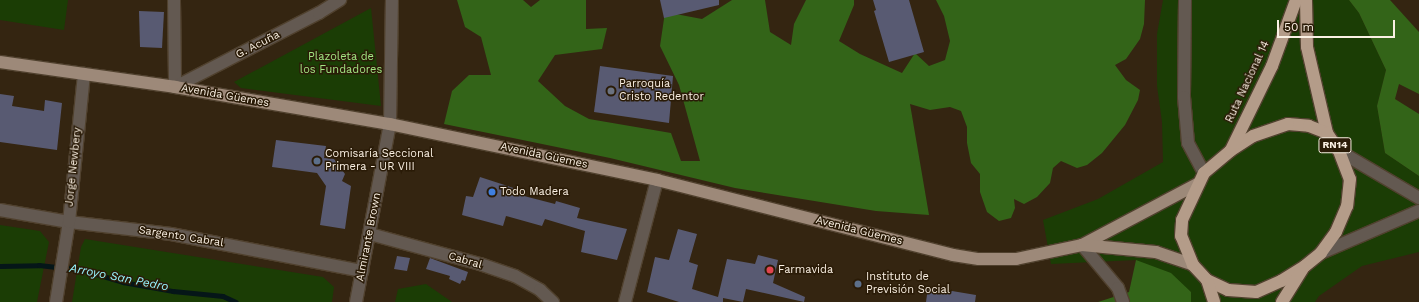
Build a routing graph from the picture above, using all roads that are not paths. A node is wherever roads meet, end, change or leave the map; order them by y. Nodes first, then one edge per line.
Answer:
1 (174, 0) edge
2 (340, 0) edge
3 (392, 0) edge
4 (1185, 0) edge
5 (1296, 0) edge
6 (1306, 0) edge
7 (0, 62) edge
8 (84, 74) junction
9 (175, 87) junction
10 (390, 124) junction
11 (1327, 133) junction
12 (1339, 151) junction
13 (1230, 152) junction
14 (1202, 178) junction
15 (657, 180) junction
16 (1419, 198) edge
17 (0, 210) edge
18 (1419, 211) edge
19 (69, 222) junction
20 (370, 234) junction
21 (1082, 245) junction
22 (1321, 253) junction
23 (1193, 265) junction
24 (1305, 266) junction
25 (362, 271) junction
26 (1207, 280) junction
27 (57, 297) edge
28 (356, 302) edge
29 (553, 302) edge
30 (625, 302) edge
31 (1123, 302) edge
32 (1214, 302) edge
33 (1282, 302) edge

1 - 9 street
2 - 9 street, G. Acuña
3 - 10 street, Almirante Brown
4 - 14 street
5 - 13 highway, Ruta Nacional 14 / RN14
6 - 11 highway, RN14
7 - 8 main road, Avenida Güemes
8 - 9 main road, Avenida Güemes
8 - 19 street, Jorge Newbery
9 - 10 main road, Avenida Güemes
10 - 15 main road, Avenida Güemes
10 - 20 street, Almirante Brown
11 - 12 highway, RN14
11 - 13 highway, RN14
12 - 16 street
12 - 22 highway, RN14
13 - 14 highway, RN14
14 - 21 main road, Avenida Güemes
14 - 23 highway, RN14
15 - 21 main road, Avenida Güemes
15 - 30 street
17 - 19 street, Sargento Cabral
18 - 22 street
19 - 25 street, Sargento Cabral
19 - 27 street, Jorge Newbery
20 - 25 street, Almirante Brown
20 - 29 street, Cabral
21 - 23 main road, Avenida Güemes
21 - 31 street
22 - 24 highway, RN14
23 - 26 highway, RN14
24 - 26 highway, RN14
24 - 33 highway, RN14
25 - 28 street, Almirante Brown
26 - 32 highway, RN14

